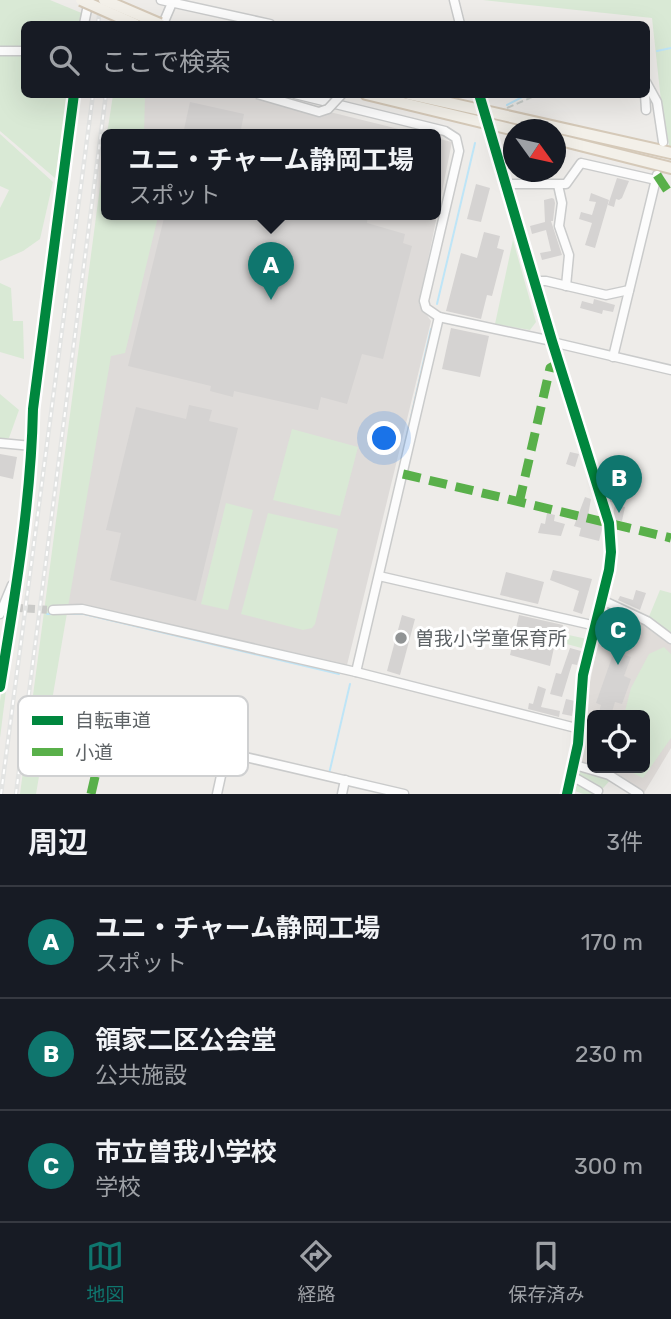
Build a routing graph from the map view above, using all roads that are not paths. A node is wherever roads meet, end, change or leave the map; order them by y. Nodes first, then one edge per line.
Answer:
1 (81, 0) edge
2 (89, 0) edge
3 (104, 0) edge
4 (127, 0) edge
5 (161, 0) edge
6 (454, 0) edge
7 (172, 3) junction
8 (85, 21) edge
9 (124, 21) edge
10 (128, 21) edge
11 (155, 21) edge
12 (163, 21) edge
13 (256, 21) edge
14 (459, 21) edge
15 (0, 51) edge
16 (21, 51) edge
17 (650, 89) edge
18 (73, 98) edge
19 (270, 98) edge
20 (311, 98) edge
21 (338, 98) edge
22 (386, 98) edge
23 (422, 98) edge
24 (480, 98) edge
25 (645, 98) edge
26 (646, 110) dead end
27 (486, 118) junction
28 (503, 125) edge
29 (432, 129) edge
30 (441, 131) edge
31 (666, 138) edge
32 (566, 142) edge
33 (671, 153) edge
34 (671, 168) edge
35 (506, 184) junction
36 (558, 185) junction
37 (441, 204) edge
38 (446, 205) junction
39 (535, 281) junction
40 (566, 286) junction
41 (629, 290) junction
42 (439, 317) junction
43 (552, 342) junction
44 (613, 357) junction
45 (671, 370) edge
46 (0, 443) edge
47 (32, 446) junction
48 (16, 576) junction
49 (379, 576) junction
50 (602, 600) junction
51 (53, 610) tunnel mouth
52 (0, 614) edge
53 (596, 626) junction
54 (671, 639) edge
55 (356, 673) junction
56 (0, 687) edge
57 (580, 729) junction
58 (248, 758) edge
59 (575, 765) junction
60 (220, 776) edge
61 (572, 776) junction
62 (345, 780) junction
63 (598, 791) dead end
64 (216, 794) edge
65 (342, 794) edge
66 (404, 794) edge
67 (567, 794) edge
68 (639, 794) edge

1 - 10 main road, bridge
2 - 8 street
3 - 11 main road, bridge
4 - 9 street
5 - 7 street
6 - 14 street
7 - 12 street
7 - 13 street
15 - 16 street
17 - 31 street
18 - 47 street
19 - 21 street, bridge
20 - 29 street
22 - 27 main road
23 - 27 main road
24 - 27 street
25 - 26 street
27 - 28 main road
27 - 33 main road
27 - 35 street
30 - 38 street
32 - 34 main road
35 - 36 street
35 - 39 street
36 - 40 street
36 - 41 street
37 - 38 street
38 - 42 street
39 - 40 street
39 - 43 street
40 - 41 street
41 - 44 street
42 - 43 street
42 - 49 street
43 - 44 street
43 - 50 street
44 - 45 street
46 - 47 street
47 - 48 street
48 - 52 street
48 - 56 street
49 - 53 street
49 - 55 street
50 - 53 street
50 - 54 street
51 - 55 street
53 - 57 street
55 - 57 street
57 - 59 street
58 - 62 street
59 - 61 street
59 - 68 street
60 - 64 street
61 - 63 street
61 - 67 street
62 - 65 street
62 - 66 street

